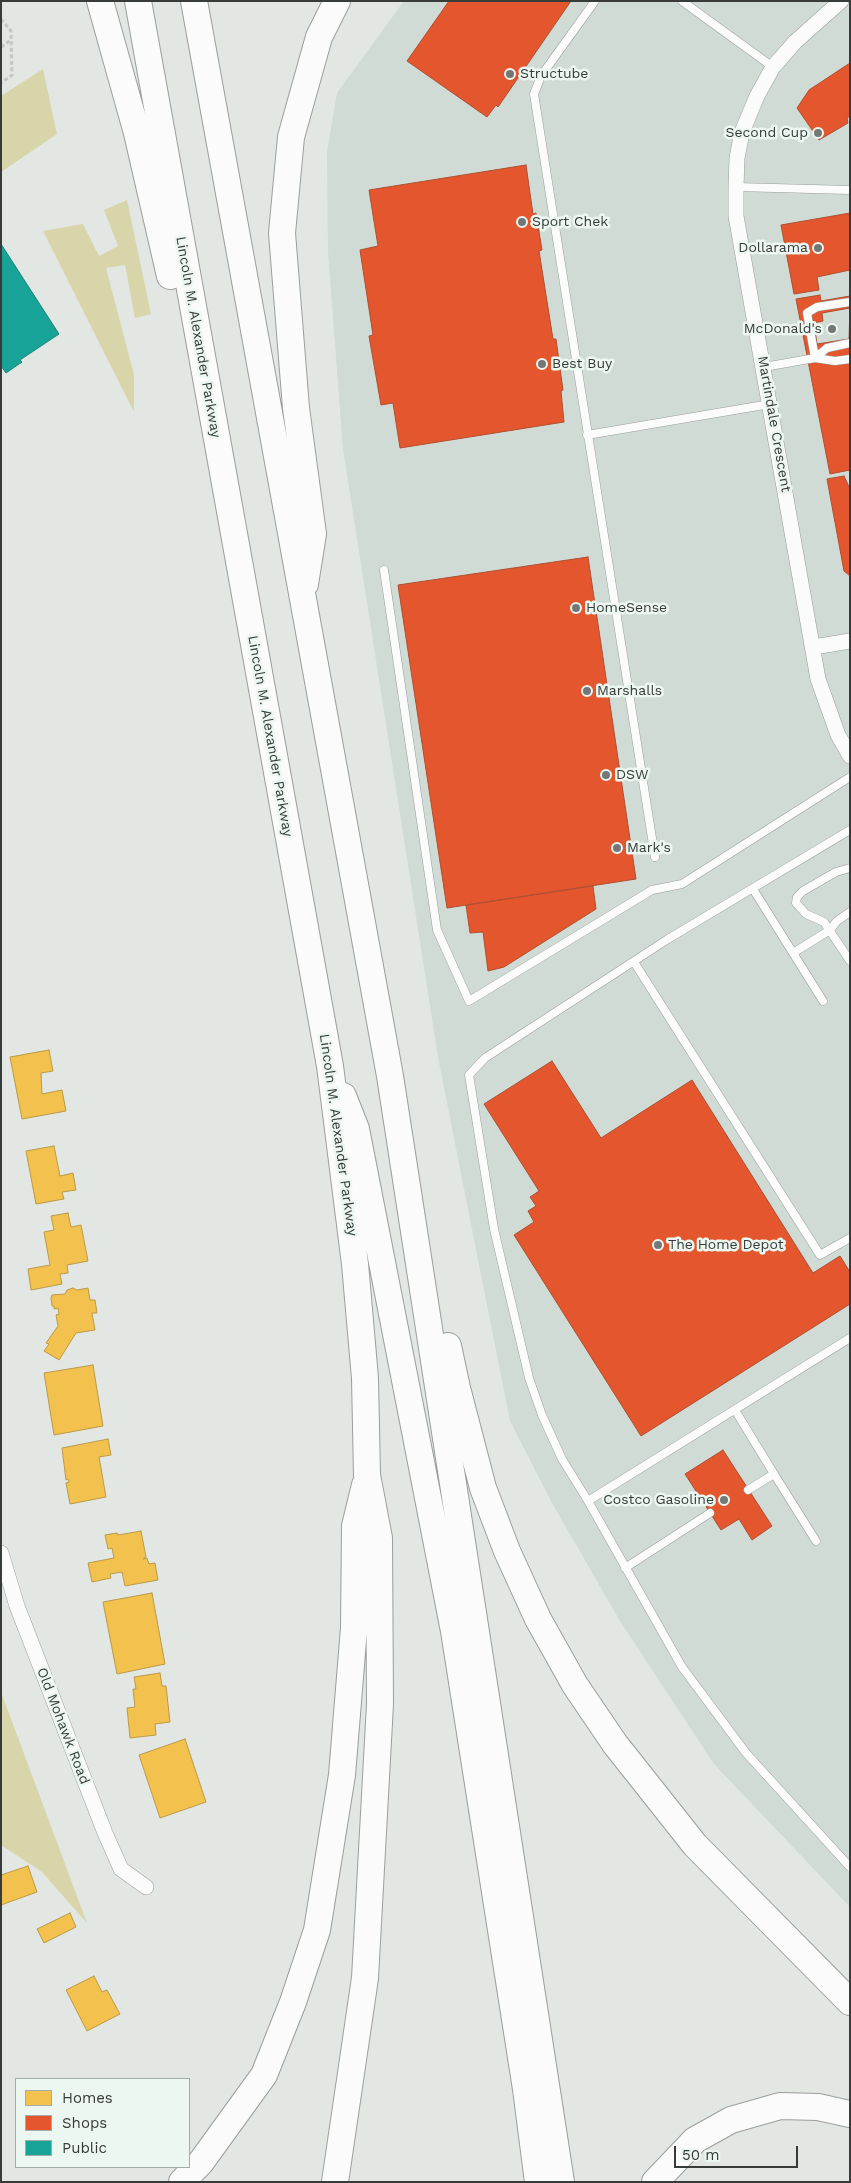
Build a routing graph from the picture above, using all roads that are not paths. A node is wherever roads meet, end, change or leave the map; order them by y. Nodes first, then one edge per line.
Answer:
1 (100, 1) edge
2 (138, 1) edge
3 (194, 1) edge
4 (338, 1) edge
5 (596, 1) edge
6 (682, 1) edge
7 (840, 1) edge
8 (773, 67) junction
9 (736, 187) junction
10 (850, 190) edge
11 (850, 302) edge
12 (850, 344) edge
13 (200, 350) junction
14 (815, 358) junction
15 (850, 359) edge
16 (764, 367) junction
17 (770, 404) junction
18 (587, 435) junction
19 (384, 570) dead end
20 (303, 600) junction
21 (850, 641) edge
22 (814, 647) junction
23 (850, 756) edge
24 (850, 778) edge
25 (850, 830) edge
26 (655, 857) dead end
27 (850, 868) edge
28 (753, 889) junction
29 (850, 912) edge
30 (830, 930) junction
31 (793, 953) junction
32 (850, 961) edge
33 (634, 962) junction
34 (823, 1001) dead end
35 (330, 1066) junction
36 (390, 1076) junction
37 (850, 1238) edge
38 (850, 1338) edge
39 (735, 1410) junction
40 (774, 1474) junction
41 (368, 1475) junction
42 (748, 1490) dead end
43 (588, 1501) junction
44 (710, 1513) dead end
45 (816, 1541) dead end
46 (1, 1553) edge
47 (626, 1568) junction
48 (850, 1867) edge
49 (146, 1887) dead end
50 (850, 2002) edge
51 (850, 2114) edge
52 (182, 2182) edge
53 (335, 2182) edge
54 (538, 2182) edge
55 (561, 2182) edge
56 (655, 2182) edge

1 - 13 highway
2 - 13 highway, Lincoln M. Alexander Parkway
3 - 20 highway
4 - 20 highway
5 - 18 lane
6 - 8 lane
7 - 8 street, Martindale Crescent
8 - 9 street, Martindale Crescent
9 - 10 lane
9 - 16 street, Martindale Crescent
11 - 14 lane
12 - 14 lane
13 - 35 highway, Lincoln M. Alexander Parkway
14 - 15 lane
14 - 16 lane
16 - 17 street, Martindale Crescent
17 - 18 lane
17 - 22 street, Martindale Crescent
18 - 26 lane
19 - 24 lane
20 - 36 highway
21 - 22 street
22 - 23 street, Martindale Crescent
25 - 28 lane
27 - 30 lane
28 - 31 lane
28 - 33 lane
29 - 30 lane
30 - 31 lane
30 - 32 lane
31 - 34 lane
33 - 37 lane
33 - 43 lane
35 - 41 highway, Lincoln M. Alexander Parkway
35 - 54 highway
36 - 50 highway
36 - 55 highway
38 - 39 lane
39 - 40 lane
39 - 43 lane
40 - 42 lane
40 - 45 lane
41 - 52 highway
41 - 53 highway
43 - 47 lane
44 - 47 lane
46 - 49 street, Old Mohawk Road
47 - 48 lane
51 - 56 highway

